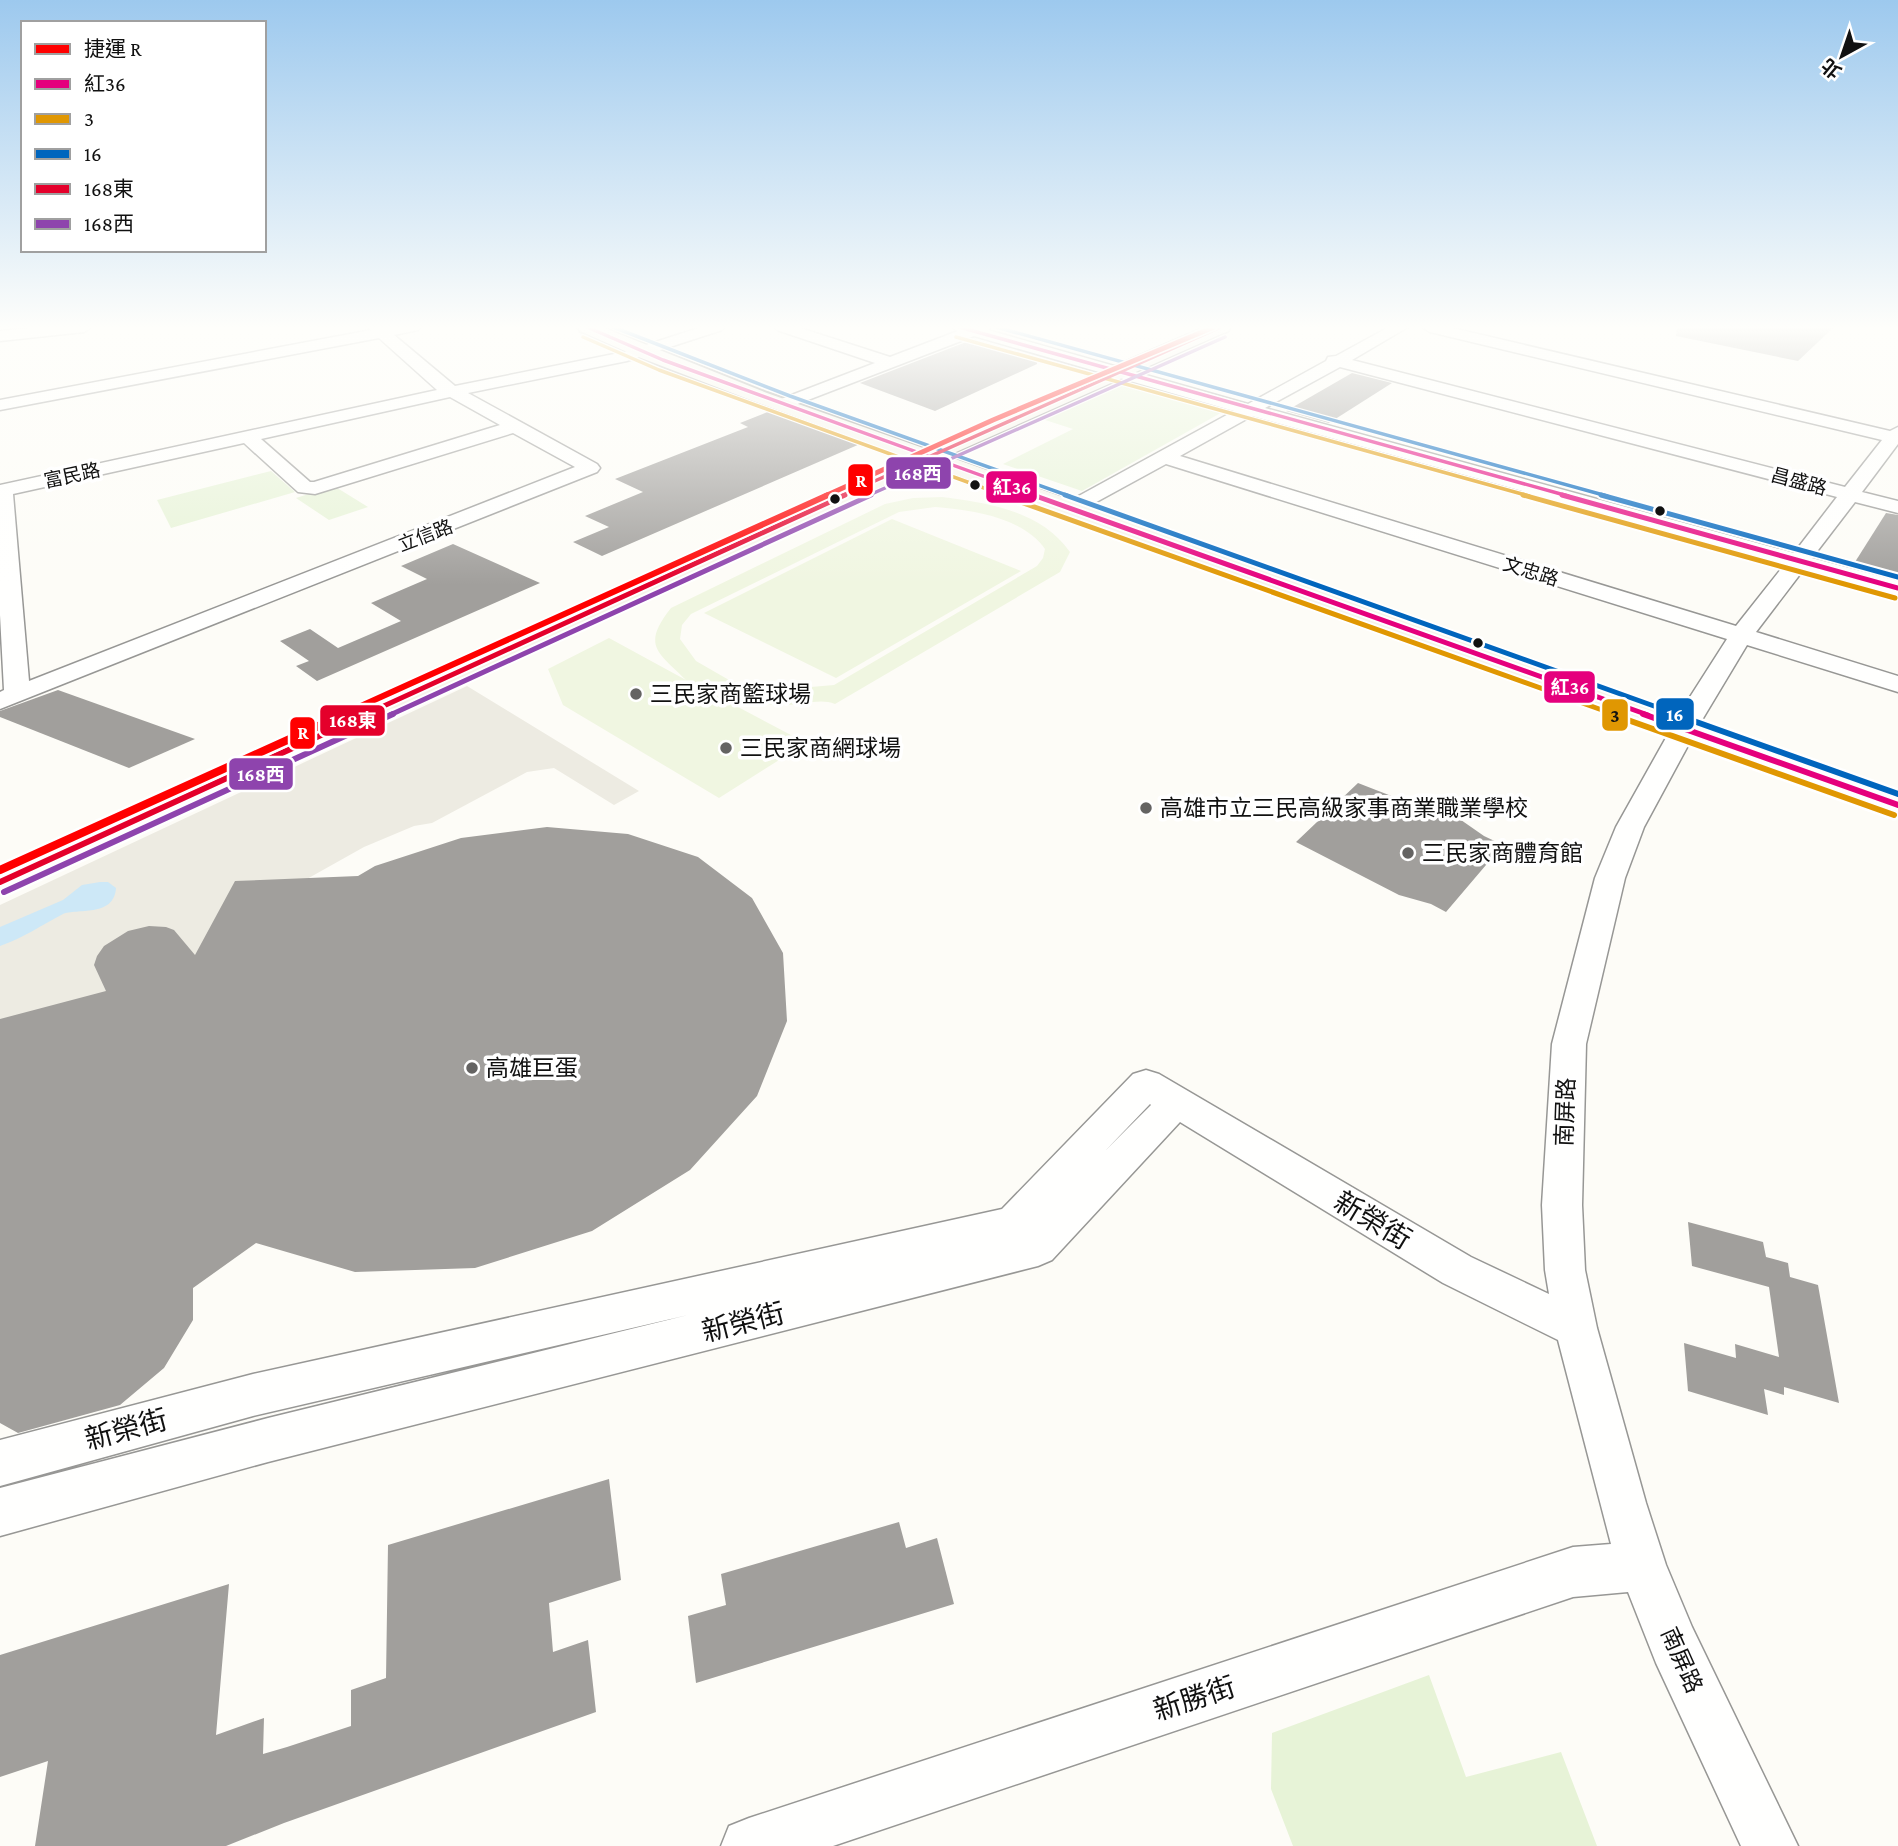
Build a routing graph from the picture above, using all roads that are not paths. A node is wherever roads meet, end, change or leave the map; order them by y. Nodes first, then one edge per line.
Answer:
1 (358, 413) edge
2 (488, 413) edge
3 (805, 413) edge
4 (1008, 413) edge
5 (1240, 413) edge
6 (1262, 413) edge
7 (1538, 413) edge
8 (1799, 413) edge
9 (512, 427) junction
10 (1897, 436) edge
11 (248, 438) junction
12 (918, 453) junction
13 (1164, 457) junction
14 (1, 490) edge
15 (1852, 495) junction
16 (1898, 507) edge
17 (1071, 508) junction
18 (1800, 561) junction
19 (1898, 588) edge
20 (1741, 636) junction
21 (1898, 684) edge
22 (9, 698) edge
23 (1686, 729) junction
24 (1898, 805) edge
25 (0, 853) edge
26 (0, 882) edge
27 (1161, 1093) junction
28 (1576, 1328) junction
29 (253, 1395) junction
30 (253, 1445) junction
31 (0, 1463) edge
32 (0, 1512) edge
33 (1642, 1566) junction
34 (750, 1846) edge
35 (1770, 1846) edge

1 - 11 street, 富民路
2 - 9 street, 立信路
3 - 12 main road
4 - 12 main road
5 - 13 street
6 - 18 street
7 - 15 street, 昌盛路
8 - 10 street
9 - 11 street
9 - 22 street, 立信路
10 - 15 street, 南屏路
11 - 14 street, 富民路
12 - 17 main road
12 - 25 main road
12 - 26 main road
13 - 17 street
13 - 20 street, 文忠路
14 - 22 street
15 - 16 street, 昌盛路
15 - 18 street, 南屏路
17 - 23 main road
18 - 19 street
18 - 20 street, 南屏路
20 - 21 street, 文忠路
20 - 23 street, 南屏路
23 - 24 street
23 - 28 street, 南屏路
27 - 28 street, 新榮街
27 - 29 street, 新榮街
27 - 30 street, 新榮街
28 - 33 street, 南屏路
29 - 30 street
29 - 31 street, 新榮街
30 - 32 street, 新榮街
33 - 34 street, 新勝街
33 - 35 street, 南屏路

